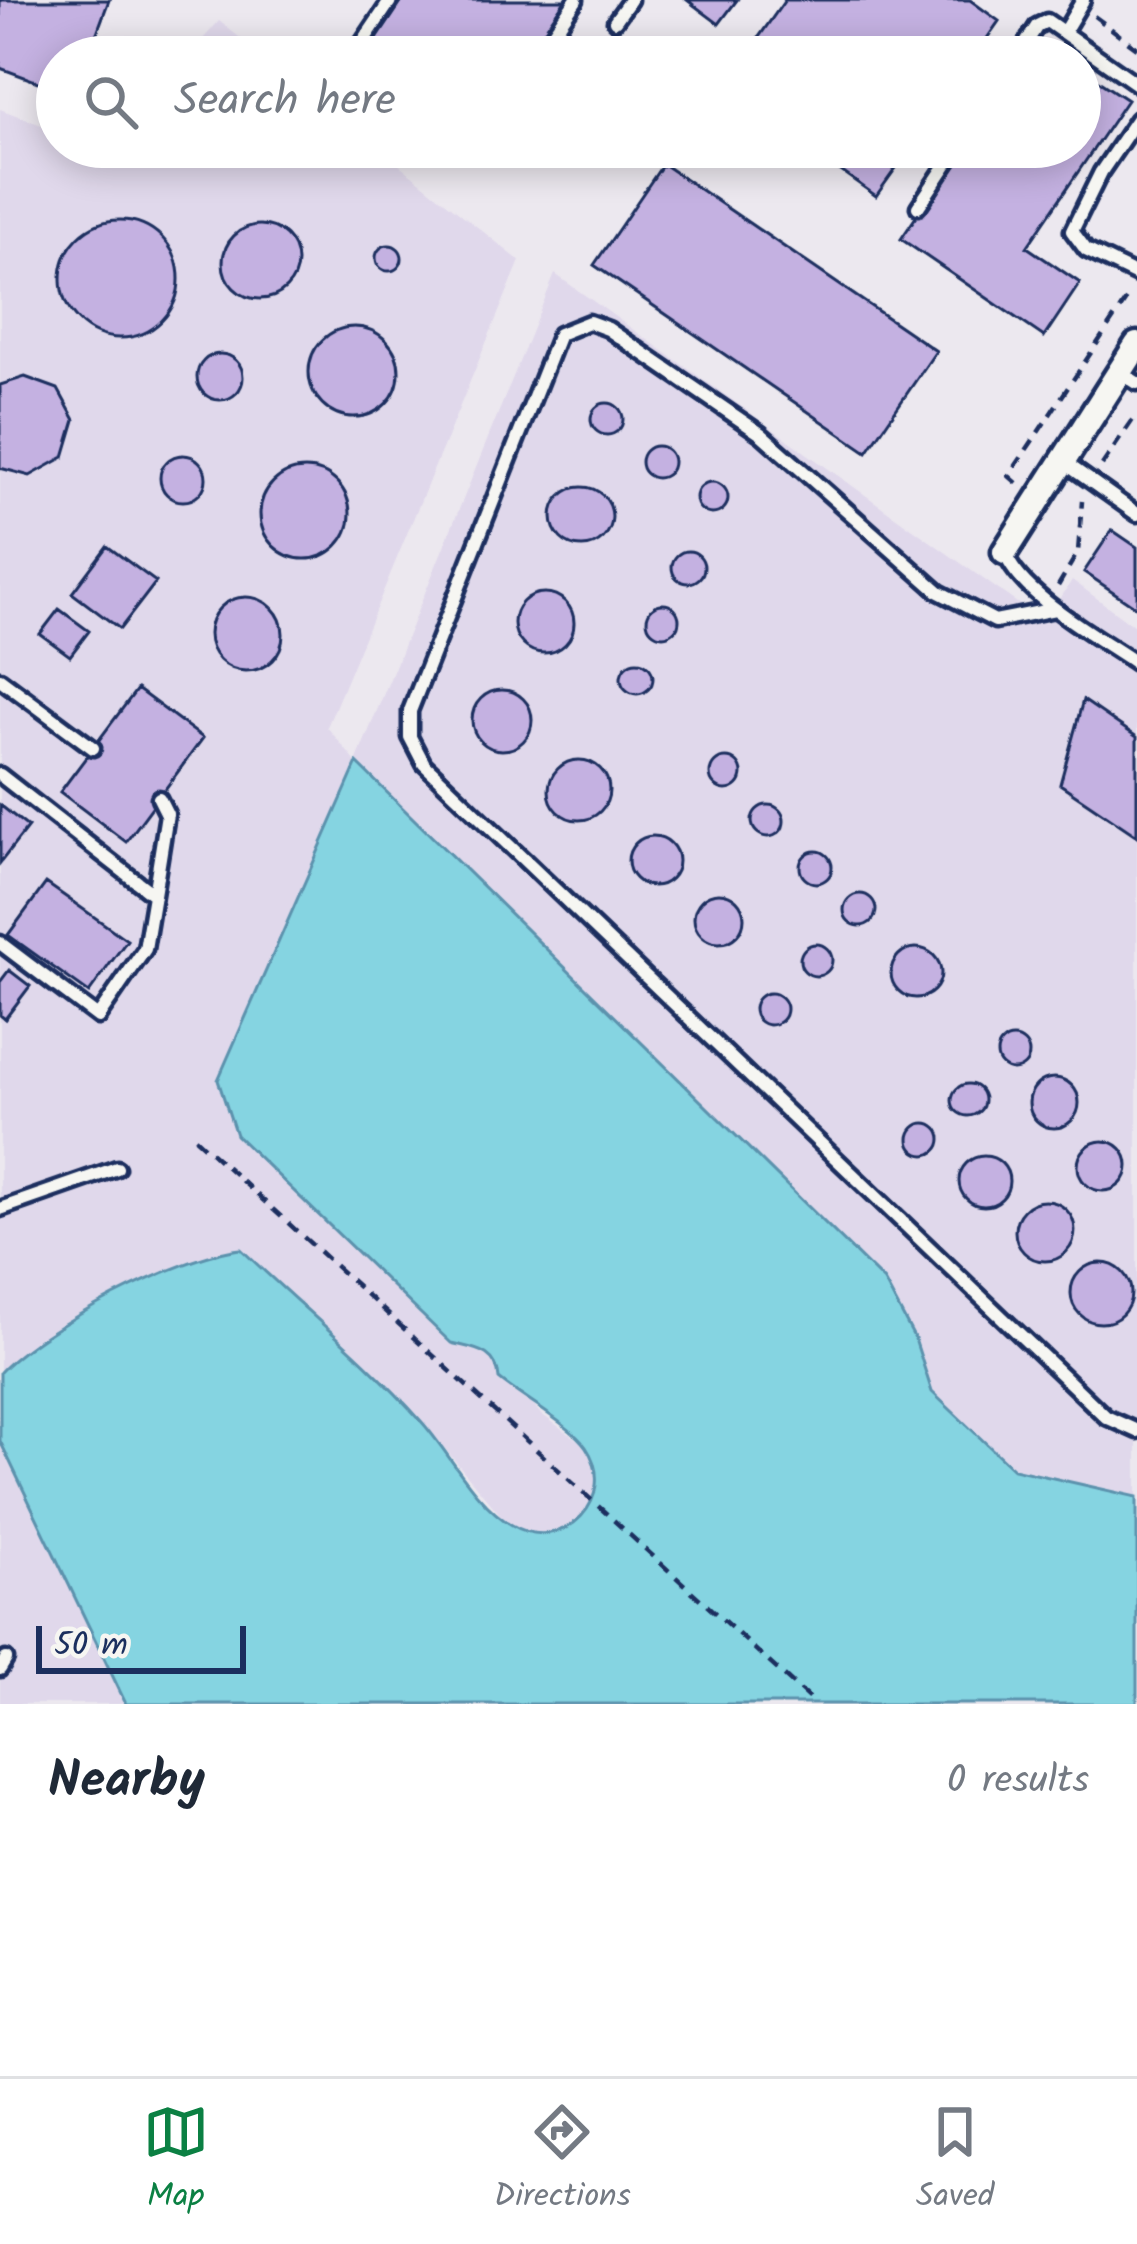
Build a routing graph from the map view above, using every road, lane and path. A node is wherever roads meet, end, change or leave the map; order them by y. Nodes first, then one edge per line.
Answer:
1 (391, 0) edge
2 (576, 0) edge
3 (630, 0) edge
4 (1082, 3) edge
5 (615, 21) dead end
6 (1064, 32) junction
7 (367, 36) edge
8 (552, 36) edge
9 (1032, 36) edge
10 (1070, 36) edge
11 (1137, 49) edge
12 (1101, 58) edge
13 (1137, 84) edge
14 (1137, 119) edge
15 (944, 168) edge
16 (918, 207) dead end
17 (1137, 278) edge
18 (1137, 345) edge
19 (1129, 377) edge
20 (1060, 459) junction
21 (1034, 500) junction
22 (1137, 514) edge
23 (1005, 552) joint
24 (1055, 609) junction
25 (1137, 664) edge
26 (0, 679) edge
27 (93, 748) dead end
28 (0, 775) edge
29 (159, 797) dead end
30 (154, 895) junction
31 (0, 944) edge
32 (195, 1138) dead end
33 (117, 1168) dead end
34 (0, 1210) edge
35 (1137, 1431) edge
36 (815, 1704) edge

1 - 7 lane
2 - 8 lane
3 - 5 lane
4 - 6 lane
4 - 11 path
6 - 9 lane
6 - 10 lane
12 - 13 lane
14 - 17 lane
15 - 16 lane
17 - 21 path
18 - 19 street
19 - 20 street
20 - 21 street
20 - 22 lane
21 - 23 street
23 - 24 lane
24 - 25 lane
24 - 35 lane
26 - 27 lane
28 - 30 lane
29 - 30 lane
30 - 31 lane
32 - 36 path
33 - 34 lane

